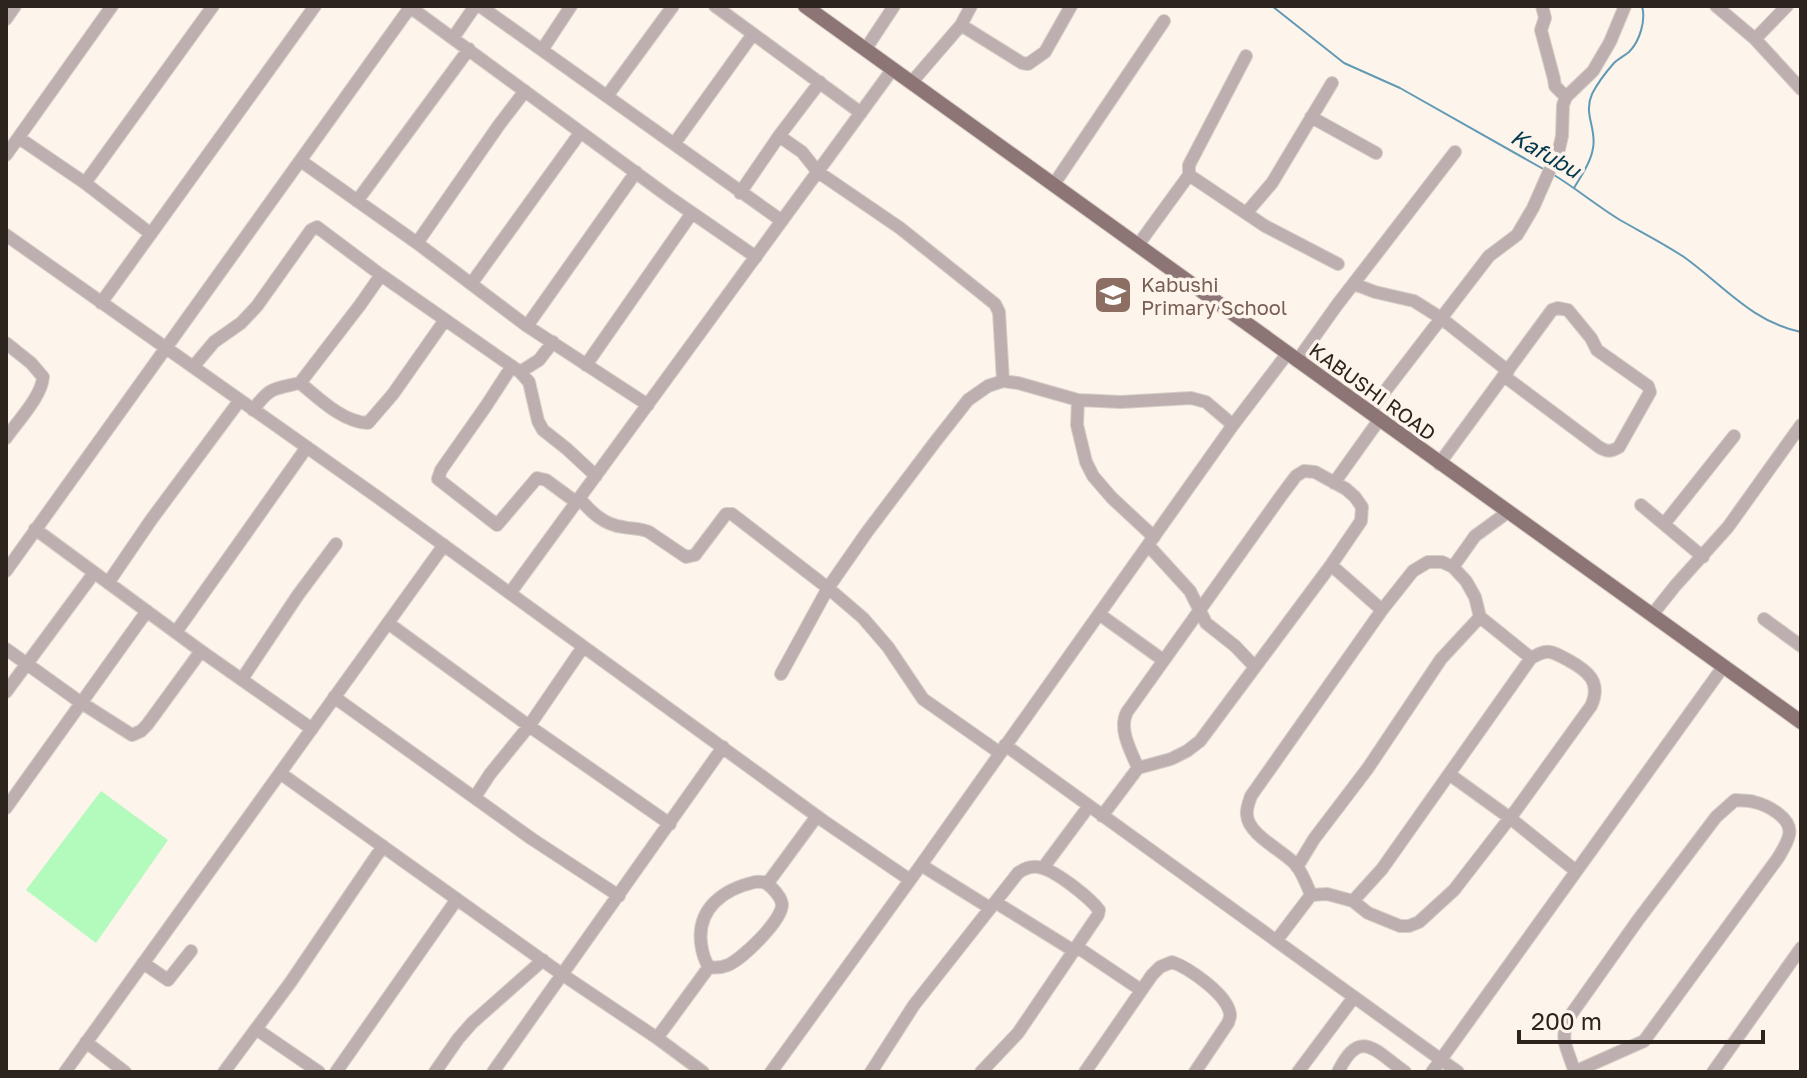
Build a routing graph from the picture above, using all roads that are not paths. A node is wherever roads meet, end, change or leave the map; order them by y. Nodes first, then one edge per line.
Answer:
1 (15, 6) edge
2 (112, 6) edge
3 (213, 6) edge
4 (315, 6) edge
5 (411, 6) edge
6 (477, 6) edge
7 (571, 6) edge
8 (673, 6) edge
9 (715, 6) edge
10 (805, 6) edge
11 (894, 6) edge
12 (971, 6) edge
13 (1071, 6) edge
14 (1542, 6) edge
15 (1625, 6) edge
16 (1716, 6) edge
17 (1787, 6) edge
18 (6, 19) edge
19 (1164, 21) dead end
20 (961, 25) junction
21 (753, 34) junction
22 (453, 38) junction
23 (1755, 39) junction
24 (469, 49) junction
25 (542, 50) junction
26 (865, 50) junction
27 (1246, 56) dead end
28 (892, 70) junction
29 (820, 82) junction
30 (911, 83) junction
31 (1332, 83) dead end
32 (1801, 89) edge
33 (525, 91) junction
34 (607, 96) junction
35 (1566, 97) junction
36 (861, 113) junction
37 (1311, 117) junction
38 (580, 133) junction
39 (779, 136) junction
40 (19, 138) junction
41 (674, 144) junction
42 (1455, 152) dead end
43 (1376, 153) dead end
44 (6, 155) edge
45 (301, 161) junction
46 (636, 172) junction
47 (818, 172) junction
48 (1189, 175) junction
49 (85, 183) junction
50 (1054, 184) junction
51 (740, 193) junction
52 (357, 201) junction
53 (1247, 212) junction
54 (692, 213) junction
55 (782, 221) junction
56 (151, 234) junction
57 (6, 235) edge
58 (417, 243) junction
59 (1138, 245) junction
60 (756, 257) junction
61 (1338, 264) dead end
62 (381, 275) junction
63 (471, 284) junction
64 (1354, 284) junction
65 (101, 303) junction
66 (1441, 318) junction
67 (445, 320) junction
68 (527, 326) junction
69 (553, 342) junction
70 (6, 343) edge
71 (166, 349) junction
72 (1292, 357) junction
73 (586, 365) junction
74 (193, 367) junction
75 (516, 369) junction
76 (1506, 373) junction
77 (1003, 381) junction
78 (300, 383) junction
79 (240, 400) junction
80 (1078, 400) junction
81 (648, 405) junction
82 (253, 410) junction
83 (1374, 416) junction
84 (1233, 425) junction
85 (1801, 425) edge
86 (1734, 436) dead end
87 (6, 438) edge
88 (307, 447) junction
89 (1439, 464) junction
90 (596, 476) junction
91 (1334, 483) junction
92 (577, 500) junction
93 (1641, 505) dead end
94 (1508, 512) junction
95 (1664, 524) junction
96 (35, 529) junction
97 (1151, 541) junction
98 (336, 544) dead end
99 (444, 545) junction
100 (1703, 557) junction
101 (1331, 565) junction
102 (1453, 567) junction
103 (6, 571) edge
104 (94, 573) junction
105 (108, 583) junction
106 (828, 588) junction
107 (510, 593) junction
108 (1199, 609) junction
109 (1382, 610) junction
110 (147, 611) junction
111 (1099, 614) junction
112 (1652, 615) junction
113 (1480, 617) junction
114 (1764, 619) dead end
115 (388, 623) junction
116 (176, 632) junction
117 (1801, 646) edge
118 (583, 647) junction
119 (6, 649) edge
120 (201, 651) junction
121 (1531, 658) junction
122 (1163, 660) junction
123 (27, 664) junction
124 (1255, 667) junction
125 (1723, 667) junction
126 (781, 674) dead end
127 (242, 679) junction
128 (6, 692) edge
129 (334, 697) junction
130 (80, 702) junction
131 (1801, 722) edge
132 (529, 726) junction
133 (312, 729) junction
134 (723, 747) junction
135 (1002, 749) junction
136 (1138, 768) junction
137 (280, 773) junction
138 (1449, 774) junction
139 (475, 797) junction
140 (1089, 806) junction
141 (6, 808) edge
142 (817, 816) junction
143 (1102, 816) junction
144 (1510, 818) junction
145 (670, 824) junction
146 (383, 846) junction
147 (921, 865) junction
148 (1297, 867) junction
149 (1043, 868) junction
150 (1576, 871) junction
151 (910, 880) junction
152 (767, 884) junction
153 (1311, 895) junction
154 (619, 896) junction
155 (457, 899) junction
156 (1353, 901) junction
157 (992, 905) junction
158 (1276, 941) junction
159 (1801, 948) edge
160 (1075, 949) junction
161 (191, 951) dead end
162 (543, 960) junction
163 (143, 963) junction
164 (709, 967) junction
165 (563, 975) junction
166 (1141, 990) junction
167 (1354, 997) junction
168 (256, 1029) junction
169 (657, 1038) junction
170 (86, 1042) junction
171 (1441, 1059) junction
172 (1576, 1070) edge
173 (1199, 1071) edge
174 (65, 1072) edge
175 (125, 1072) edge
176 (224, 1072) edge
177 (319, 1072) edge
178 (336, 1072) edge
179 (435, 1072) edge
180 (493, 1072) edge
181 (703, 1072) edge
182 (771, 1072) edge
183 (871, 1072) edge
184 (981, 1072) edge
185 (1085, 1072) edge
186 (1298, 1072) edge
187 (1338, 1072) edge
188 (1405, 1072) edge
189 (1432, 1072) edge
190 (1458, 1072) edge
191 (1713, 1072) edge

1 - 18 street
2 - 40 street
3 - 49 street
4 - 56 street
5 - 22 street
5 - 45 street
6 - 22 street
6 - 25 street
7 - 25 street
8 - 34 street
9 - 21 street
10 - 26 main road, KABUSHI ROAD
11 - 26 street
12 - 20 street
13 - 20 street
14 - 35 street
15 - 35 street
16 - 23 street
17 - 23 street
19 - 50 street
20 - 30 street
21 - 29 street
21 - 41 street
22 - 24 street
23 - 32 street
24 - 33 street
24 - 52 street
25 - 34 street
26 - 28 main road, KABUSHI ROAD
27 - 48 street
28 - 30 main road, KABUSHI ROAD
28 - 36 street
29 - 36 street
29 - 39 street
30 - 50 main road, KABUSHI ROAD
31 - 37 street
33 - 38 street
33 - 58 street
34 - 41 street
35 - 66 street
36 - 47 street
37 - 43 street
37 - 53 street
38 - 46 street
38 - 63 street
39 - 47 street
39 - 51 street
40 - 44 street
40 - 49 street
41 - 51 street
42 - 64 street
45 - 52 street
45 - 71 street
46 - 54 street
46 - 68 street
47 - 55 street
47 - 77 street
48 - 53 street
48 - 59 street
49 - 56 street
50 - 59 main road, KABUSHI ROAD
51 - 55 street
52 - 58 street
53 - 61 street
54 - 60 street
54 - 73 street
55 - 60 street
56 - 65 street
57 - 65 street
58 - 63 street
59 - 72 main road, KABUSHI ROAD
60 - 81 street
62 - 67 street
62 - 74 street
62 - 78 street
63 - 68 street
64 - 66 street
64 - 72 street
65 - 71 street
66 - 76 street
66 - 83 street
67 - 75 street
67 - 78 street
68 - 69 street
69 - 73 street
69 - 75 street
70 - 87 street
71 - 74 street
71 - 96 street
72 - 83 main road, KABUSHI ROAD
72 - 84 street
73 - 81 street
74 - 79 street
75 - 90 street
75 - 92 street
76 - 76 street
76 - 89 street
77 - 80 street
77 - 106 street
78 - 82 street
79 - 82 street
79 - 105 street
80 - 84 street
80 - 97 street
81 - 90 street
82 - 88 street
83 - 89 main road, KABUSHI ROAD
83 - 91 street
84 - 97 street
85 - 100 street
86 - 95 street
88 - 99 street
88 - 116 street
89 - 94 main road, KABUSHI ROAD
90 - 92 street
91 - 101 street
91 - 108 street
92 - 106 street
92 - 107 street
93 - 95 street
94 - 102 street
94 - 112 main road, KABUSHI ROAD
95 - 100 street
96 - 103 street
96 - 104 street
97 - 108 street
97 - 111 street
98 - 127 street
99 - 107 street
99 - 115 street
100 - 112 street
101 - 109 street
101 - 124 street
102 - 109 street
102 - 113 street
104 - 105 street
104 - 123 street
105 - 110 street
106 - 126 street
106 - 135 street
107 - 118 street
108 - 122 street
108 - 124 street
109 - 148 street
110 - 116 street
110 - 130 street
111 - 122 street
111 - 135 street
112 - 125 main road, KABUSHI ROAD
113 - 121 street
113 - 148 street
114 - 117 street
115 - 129 street
115 - 132 street
116 - 120 street
118 - 132 street
118 - 134 street
119 - 123 street
120 - 127 street
120 - 130 street
121 - 138 street
121 - 144 street
122 - 136 street
123 - 128 street
123 - 130 street
124 - 136 street
125 - 131 main road, KABUSHI ROAD
125 - 150 street
127 - 133 street
129 - 133 street
129 - 139 street
130 - 141 street
132 - 139 street
132 - 145 street
133 - 137 street
134 - 142 street
134 - 145 street
135 - 140 street
135 - 147 street
136 - 143 street
137 - 146 street
137 - 163 street
138 - 144 street
138 - 156 street
139 - 154 street
140 - 143 street
140 - 149 street
142 - 151 street
142 - 152 street
143 - 158 street
144 - 150 street
144 - 156 street
145 - 154 street
146 - 155 street
146 - 168 street
147 - 151 street
147 - 157 street
148 - 153 street
149 - 157 street
149 - 160 street
150 - 171 street
151 - 182 street
152 - 164 street
152 - 164 street
153 - 156 street
153 - 158 street
154 - 165 street
155 - 162 street
155 - 178 street
157 - 160 street
157 - 183 street
158 - 167 street
159 - 191 street
160 - 166 street
160 - 184 street
161 - 163 street
162 - 165 street
162 - 179 street
163 - 170 street
164 - 169 street
165 - 169 street
165 - 180 street
166 - 173 street
166 - 185 street
167 - 171 street
167 - 186 street
168 - 176 street
168 - 177 street
169 - 181 street
170 - 174 street
170 - 175 street
171 - 189 street
171 - 190 street
172 - 172 street
187 - 188 street

